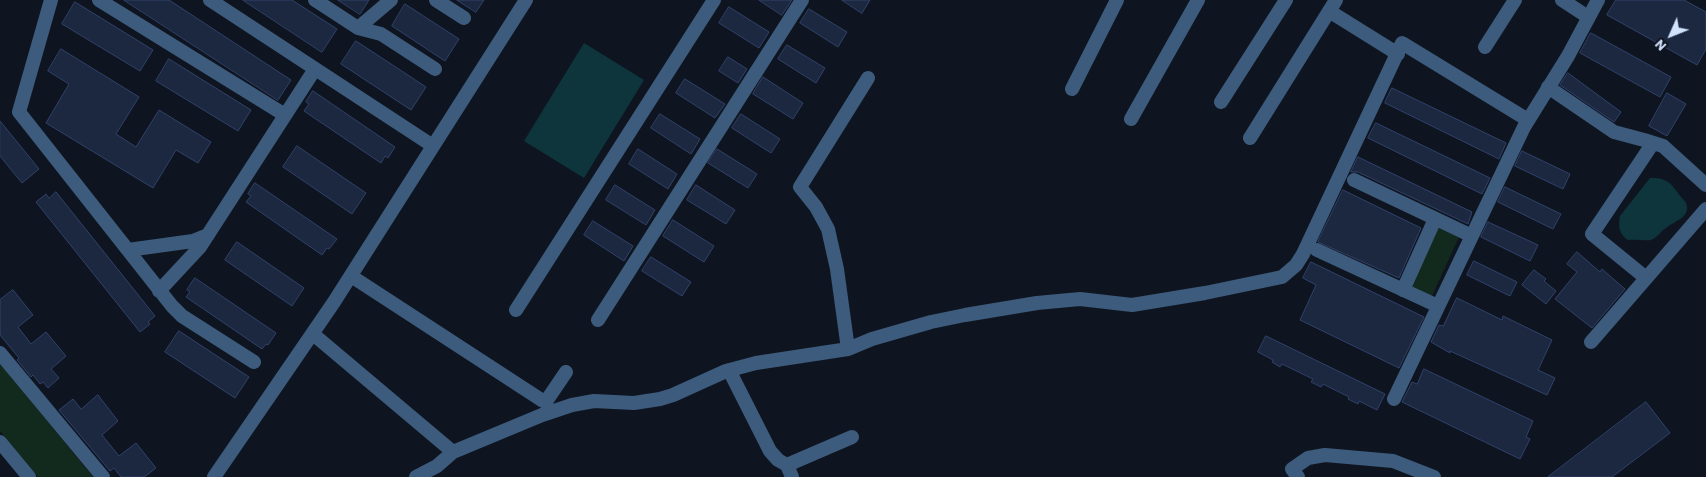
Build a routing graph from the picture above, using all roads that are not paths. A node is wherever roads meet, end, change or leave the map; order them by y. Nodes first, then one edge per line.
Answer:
1 (51, 0) edge
2 (99, 0) edge
3 (210, 0) edge
4 (315, 0) edge
5 (391, 0) edge
6 (436, 0) edge
7 (526, 0) edge
8 (714, 0) edge
9 (802, 0) edge
10 (1117, 0) edge
11 (1198, 0) edge
12 (1286, 0) edge
13 (1516, 0) edge
14 (1562, 0) edge
15 (1598, 0) edge
16 (1332, 6) edge
17 (1588, 17) junction
18 (464, 18) dead end
19 (358, 28) junction
20 (1485, 47) dead end
21 (1398, 54) junction
22 (315, 69) junction
23 (435, 69) dead end
24 (868, 78) dead end
25 (1548, 87) junction
26 (1072, 89) dead end
27 (1221, 102) dead end
28 (285, 115) junction
29 (1131, 119) dead end
30 (1526, 124) junction
31 (1250, 138) dead end
32 (1653, 143) junction
33 (433, 146) junction
34 (1354, 180) dead end
35 (1706, 186) edge
36 (1706, 208) edge
37 (1435, 219) junction
38 (208, 235) junction
39 (1472, 236) junction
40 (128, 250) junction
41 (1317, 250) dead end
42 (351, 276) junction
43 (1646, 278) junction
44 (1402, 290) junction
45 (159, 291) junction
46 (1438, 306) junction
47 (516, 310) dead end
48 (598, 320) dead end
49 (312, 334) junction
50 (1591, 342) dead end
51 (848, 349) junction
52 (0, 353) edge
53 (254, 362) dead end
54 (730, 370) junction
55 (566, 372) dead end
56 (1394, 399) dead end
57 (852, 437) dead end
58 (0, 442) edge
59 (453, 452) junction
60 (790, 471) edge
61 (1426, 475) edge
62 (29, 477) edge
63 (103, 477) edge
64 (214, 477) edge
65 (416, 477) edge
66 (1298, 477) edge

1 - 40 street
2 - 28 street
3 - 22 street
4 - 19 street
5 - 19 street
6 - 18 street
7 - 33 street
8 - 47 street
9 - 48 street
10 - 26 street
11 - 29 street
12 - 27 street
13 - 20 street
14 - 17 street
15 - 17 street
16 - 21 street
16 - 31 street
17 - 25 street
19 - 23 street
21 - 30 street
21 - 51 street
22 - 28 street
22 - 33 street
24 - 51 street
25 - 30 street
25 - 32 street
28 - 38 street
30 - 39 street
32 - 35 street
32 - 43 street
33 - 42 street
34 - 37 street
36 - 43 street
37 - 39 street
37 - 44 street
38 - 40 street
38 - 45 street
39 - 46 street
40 - 45 street
41 - 44 street
42 - 49 street
42 - 55 street
43 - 50 street
44 - 46 street
45 - 53 street
46 - 56 street
49 - 59 street
49 - 64 street
51 - 54 street
52 - 63 street
54 - 59 street
54 - 60 street
57 - 60 street
58 - 62 street
59 - 65 street
61 - 66 street

